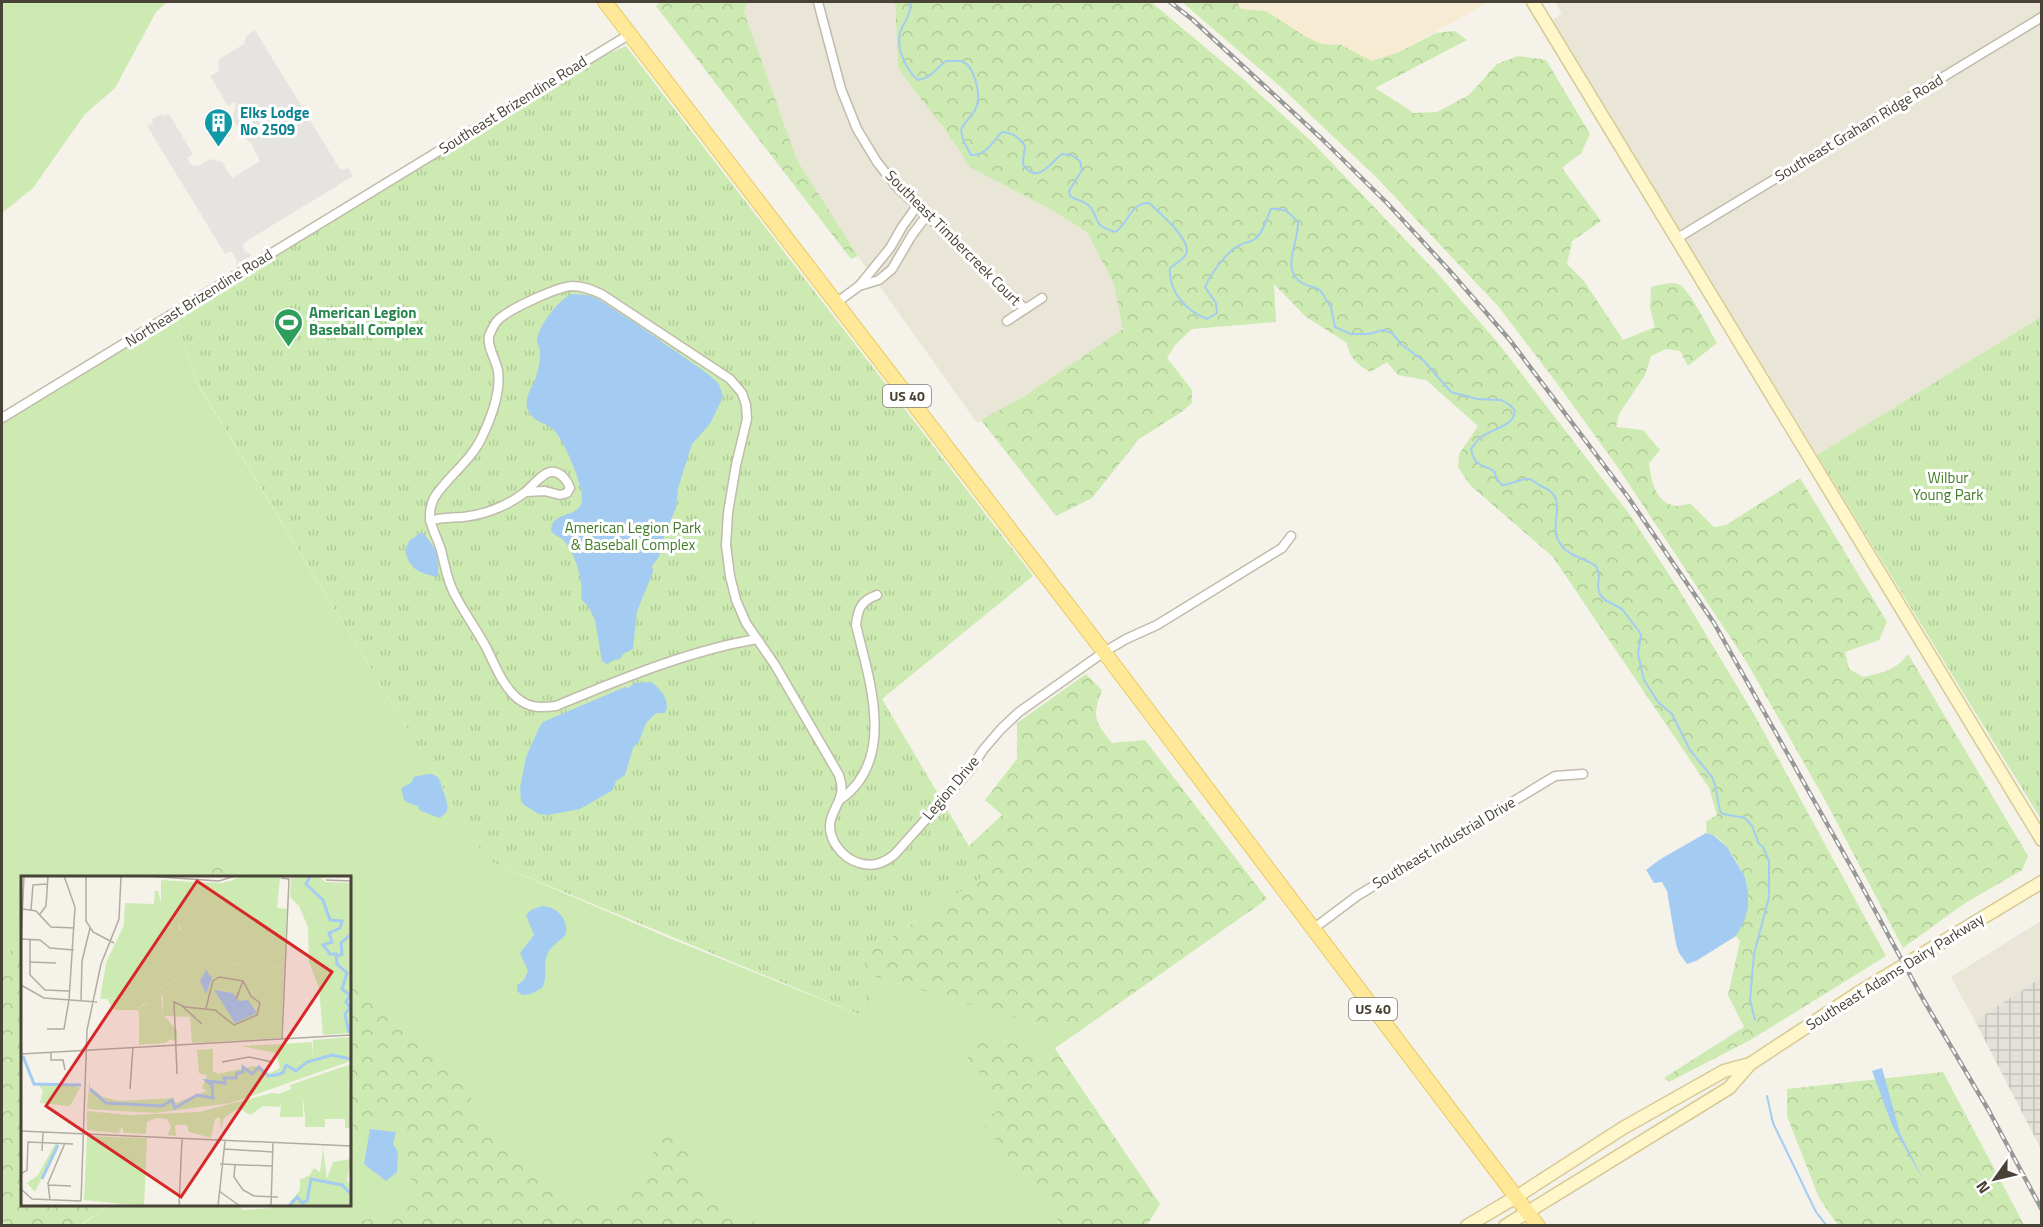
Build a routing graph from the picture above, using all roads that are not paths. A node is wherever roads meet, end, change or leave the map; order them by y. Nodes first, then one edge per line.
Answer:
1 (605, 2) edge
2 (818, 2) edge
3 (1533, 2) edge
4 (2042, 17) edge
5 (630, 34) junction
6 (397, 178) joint
7 (917, 206) junction
8 (927, 215) junction
9 (1676, 239) junction
10 (859, 286) junction
11 (1042, 298) dead end
12 (836, 303) junction
13 (1024, 308) junction
14 (1007, 321) dead end
15 (2, 418) edge
16 (526, 492) junction
17 (430, 521) junction
18 (1292, 536) dead end
19 (877, 595) dead end
20 (757, 639) junction
21 (1104, 652) junction
22 (1583, 774) dead end
23 (841, 799) junction
24 (2042, 840) edge
25 (2042, 882) edge
26 (1313, 929) junction
27 (1750, 1065) junction
28 (1516, 1197) junction
29 (1528, 1212) junction
30 (1467, 1226) edge
31 (1505, 1226) edge
32 (1538, 1226) edge

1 - 5 main road, US 40
2 - 7 street, Southeast Timbercreek Court
3 - 9 main road
4 - 9 street, Southeast Graham Ridge Road
5 - 6 street, Southeast Brizendine Road
5 - 12 main road, US 40
6 - 15 street, Northeast Brizendine Road
7 - 8 street, Southeast Timbercreek Court
7 - 10 street
8 - 10 street
8 - 13 street, Southeast Timbercreek Court
9 - 24 main road
10 - 12 street
11 - 13 street, Southeast Timbercreek Court
12 - 21 main road, US 40
13 - 14 street, Southeast Timbercreek Court
16 - 16 street
16 - 17 street
17 - 20 street
17 - 20 street
18 - 21 street
19 - 23 street
20 - 23 street
21 - 23 street, Legion Drive
21 - 26 main road, US 40
22 - 26 street, Southeast Industrial Drive
25 - 27 main road, Southeast Adams Dairy Parkway
26 - 28 main road, US 40
27 - 28 main road, Southeast Adams Dairy Parkway
27 - 29 main road, Southeast Adams Dairy Parkway
28 - 29 main road, US 40
28 - 30 main road, Southeast Adams Dairy Parkway
29 - 31 main road, Southeast Adams Dairy Parkway
29 - 32 main road, US 40

